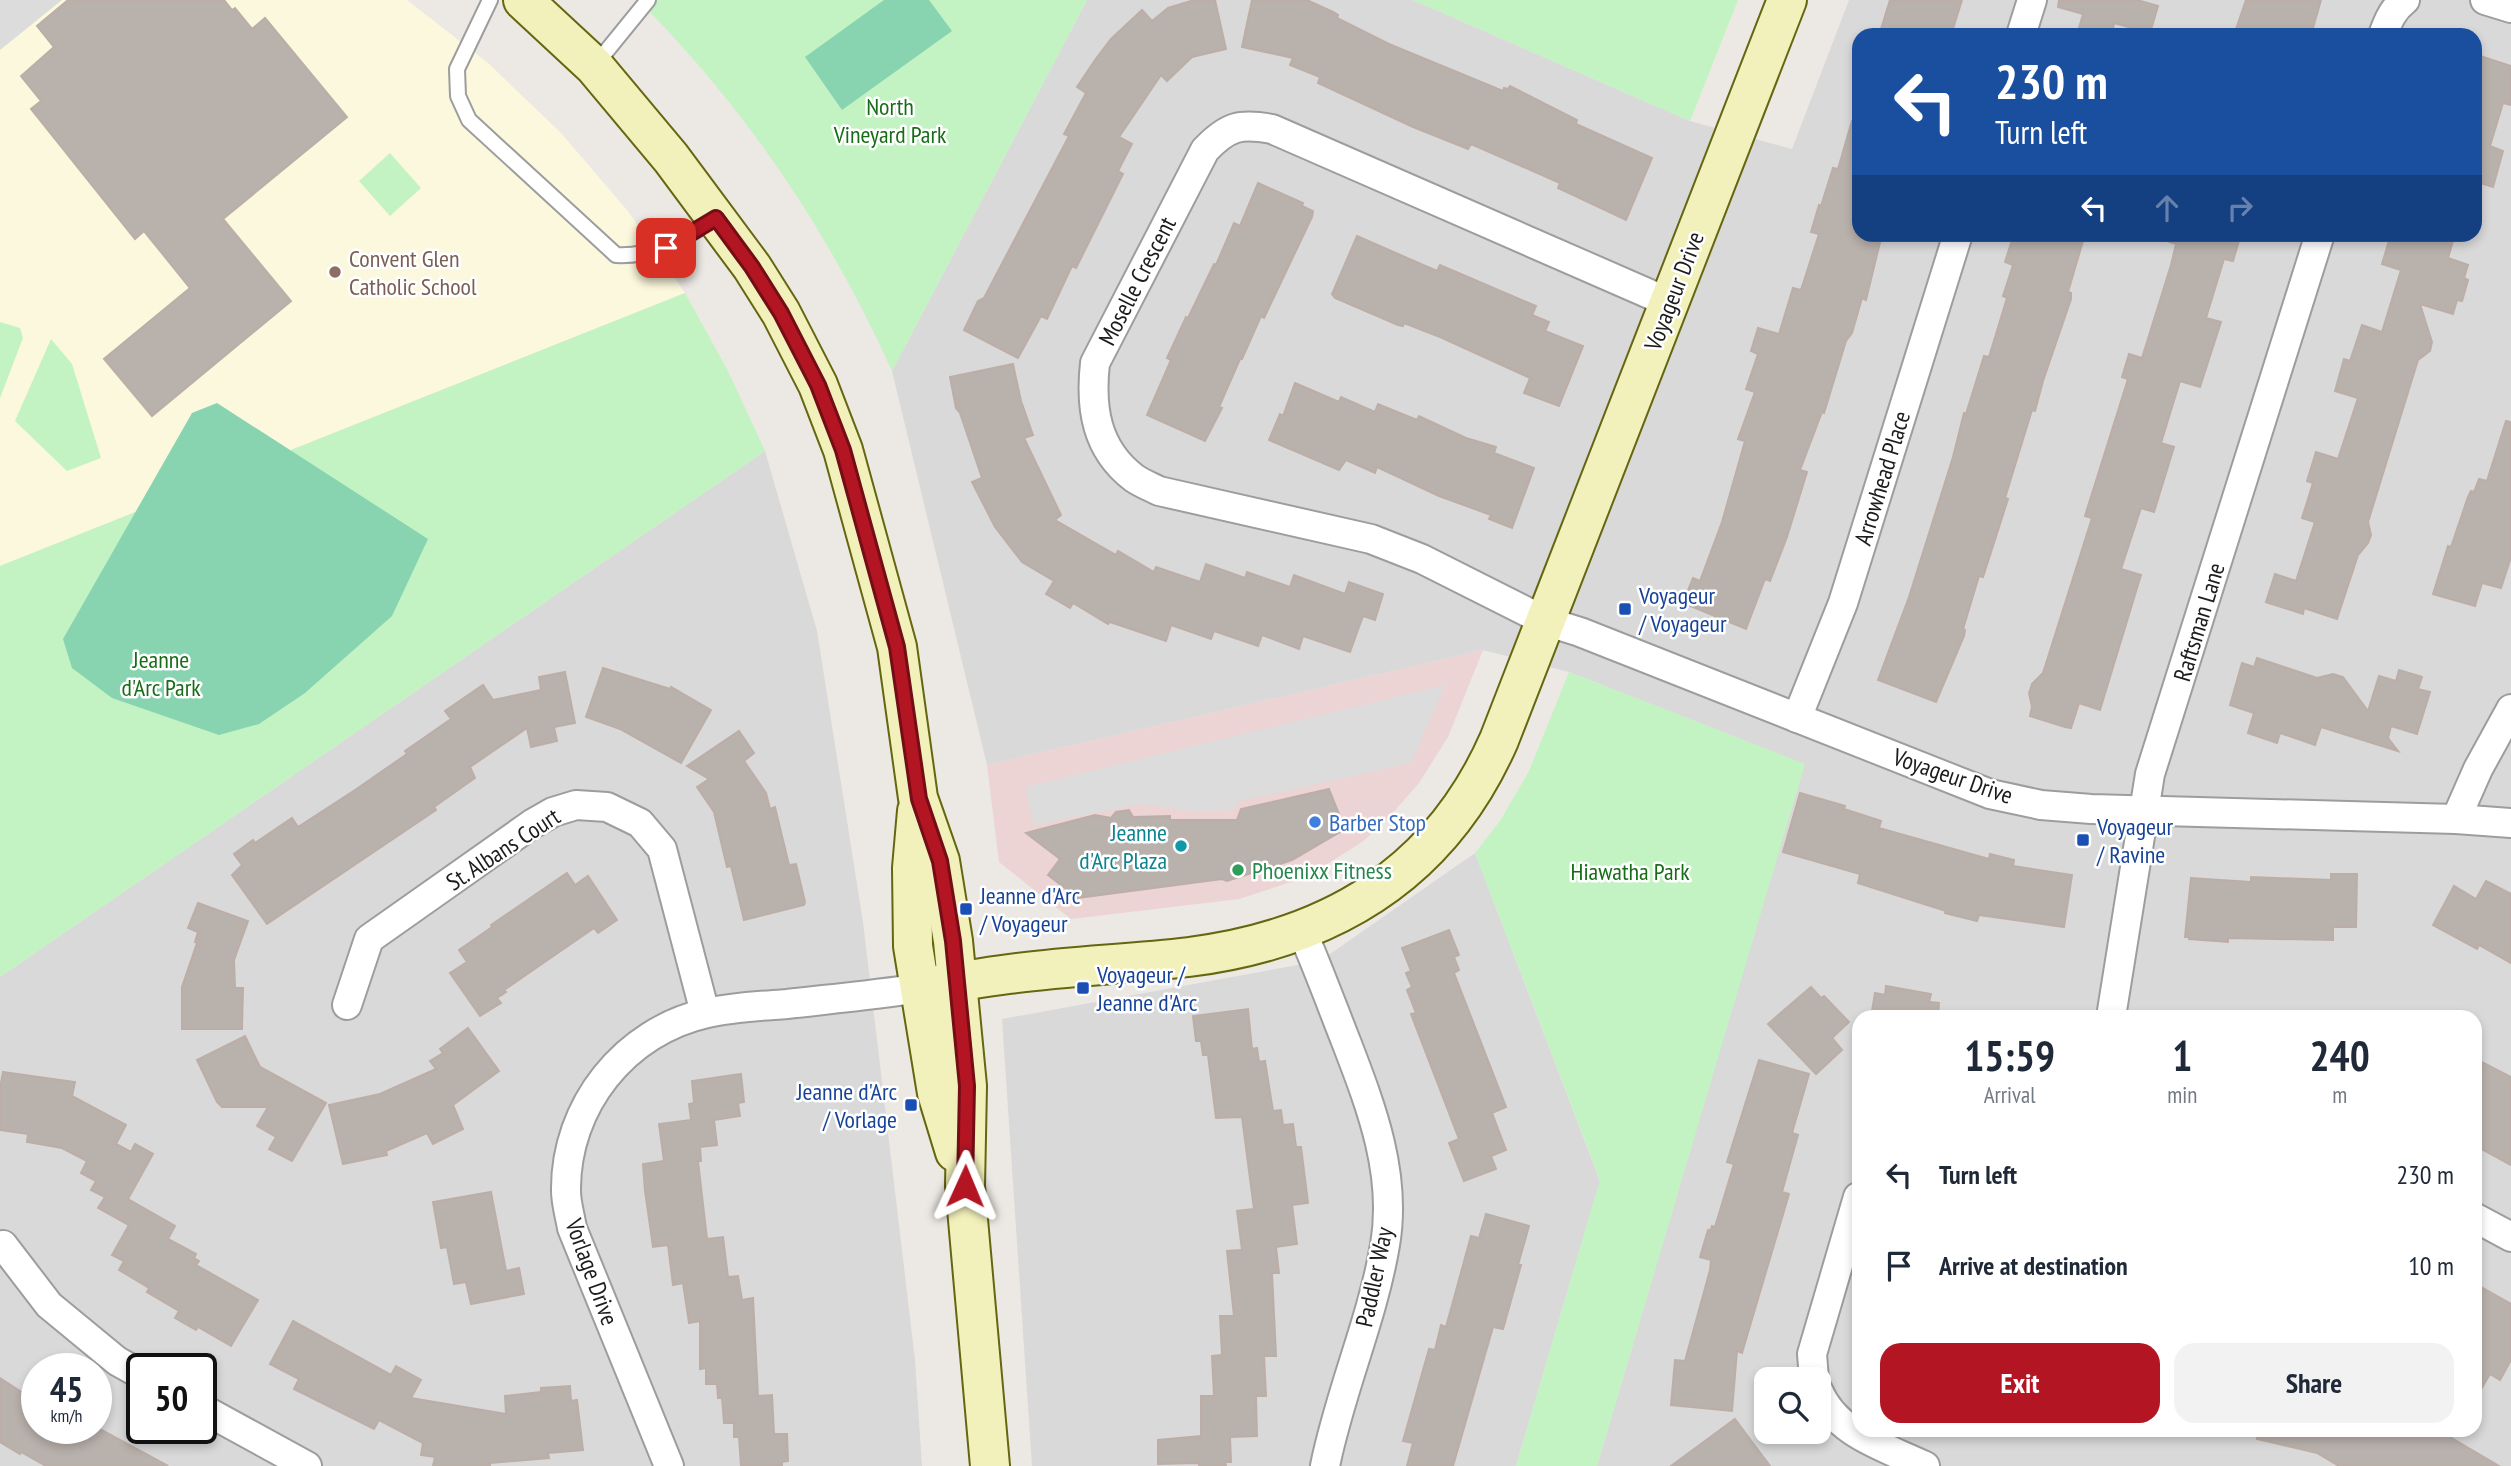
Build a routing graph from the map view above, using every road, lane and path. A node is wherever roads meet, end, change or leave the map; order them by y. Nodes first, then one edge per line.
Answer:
1 (490, 0) edge
2 (523, 0) edge
3 (648, 0) edge
4 (1787, 0) edge
5 (2032, 0) edge
6 (2405, 0) edge
7 (2485, 0) edge
8 (2511, 8) edge
9 (2023, 28) edge
10 (2386, 28) edge
11 (594, 66) junction
12 (716, 218) junction
13 (1956, 242) edge
14 (2317, 242) edge
15 (1670, 303) junction
16 (1545, 621) junction
17 (2511, 709) edge
18 (1797, 718) junction
19 (919, 799) junction
20 (2143, 812) junction
21 (2456, 819) junction
22 (2511, 823) edge
23 (1302, 931) junction
24 (957, 982) junction
25 (920, 989) junction
26 (347, 1005) dead end
27 (2112, 1010) edge
28 (705, 1013) junction
29 (965, 1186) junction
30 (1852, 1217) edge
31 (2482, 1221) edge
32 (2511, 1237) edge
33 (3, 1245) dead end
34 (126, 1366) edge
35 (1813, 1367) edge
36 (1831, 1413) edge
37 (217, 1417) edge
38 (1852, 1432) edge
39 (1863, 1437) edge
40 (307, 1466) edge
41 (669, 1466) edge
42 (990, 1466) edge
43 (1325, 1466) edge
44 (1925, 1466) edge

1 - 12 lane
2 - 11 main road
3 - 11 lane
4 - 15 main road, Voyageur Drive
5 - 9 street
6 - 10 street
7 - 8 street
11 - 12 main road
12 - 19 main road
13 - 18 street, Arrowhead Place
14 - 20 street, Raftsman Lane
15 - 16 main road, Voyageur Drive
15 - 16 street, Moselle Crescent
16 - 18 street, Voyageur Drive
16 - 23 main road, Voyageur Drive
17 - 21 street
18 - 20 street, Voyageur Drive
19 - 24 main road
19 - 25 main road
20 - 21 street, Voyageur Drive
20 - 27 street, Raftsman Lane
21 - 22 street, Voyageur Drive
23 - 24 main road, Voyageur Drive
23 - 43 street, Paddler Way
24 - 25 main road, Voyageur Drive
24 - 29 main road
25 - 28 street, Vorlage Drive
25 - 29 main road
26 - 28 street, St. Albans Court
28 - 41 street, Vorlage Drive
29 - 42 main road
30 - 35 street
31 - 32 street
33 - 34 street
36 - 38 street
37 - 40 street
39 - 44 street

